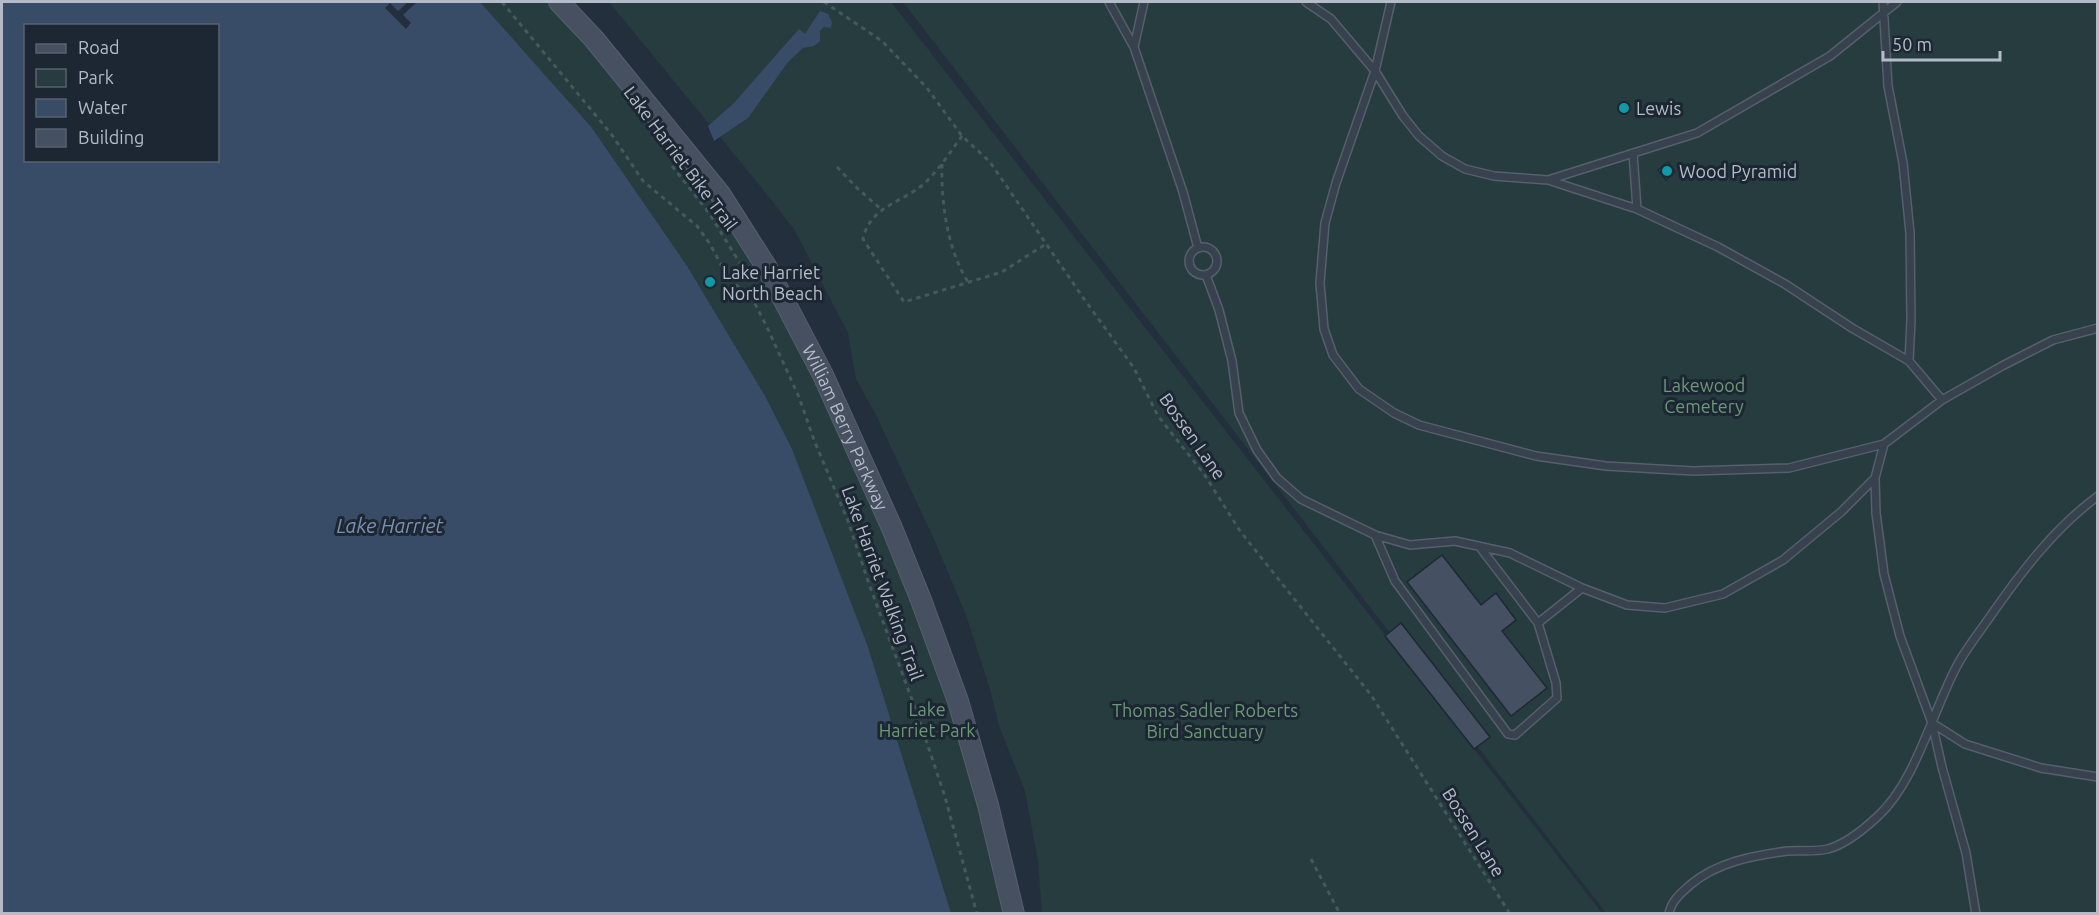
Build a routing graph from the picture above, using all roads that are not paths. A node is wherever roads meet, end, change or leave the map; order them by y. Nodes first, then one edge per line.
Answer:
1 (559, 2) edge
2 (1110, 2) edge
3 (1144, 2) edge
4 (1306, 2) edge
5 (1391, 2) edge
6 (1883, 2) edge
7 (1897, 2) edge
8 (1883, 12) junction
9 (1134, 47) junction
10 (1375, 71) junction
11 (1633, 153) junction
12 (1548, 180) junction
13 (1637, 209) junction
14 (1198, 248) junction
15 (1206, 275) junction
16 (2097, 328) edge
17 (1909, 361) junction
18 (1942, 400) junction
19 (1884, 444) junction
20 (1875, 478) junction
21 (2097, 495) edge
22 (1376, 535) junction
23 (1479, 546) junction
24 (1582, 588) junction
25 (1538, 623) junction
26 (1932, 723) junction
27 (2097, 777) edge
28 (1014, 914) edge
29 (1670, 914) edge
30 (1976, 914) edge

1 - 28 street, William Berry Parkway
2 - 9 lane
3 - 9 lane
4 - 10 lane
5 - 10 lane
6 - 8 lane
7 - 8 lane
8 - 11 lane
8 - 17 lane
9 - 14 lane
10 - 12 lane
10 - 19 lane
11 - 12 lane
11 - 13 lane
12 - 13 lane
13 - 17 lane
14 - 15 lane
14 - 15 lane
15 - 22 lane
16 - 18 lane
17 - 18 lane
18 - 19 lane
19 - 20 lane
20 - 24 lane
20 - 26 lane
21 - 26 lane
22 - 23 lane
22 - 25 lane
23 - 24 lane
23 - 25 lane
24 - 25 lane
26 - 27 lane
26 - 29 lane
26 - 30 lane

